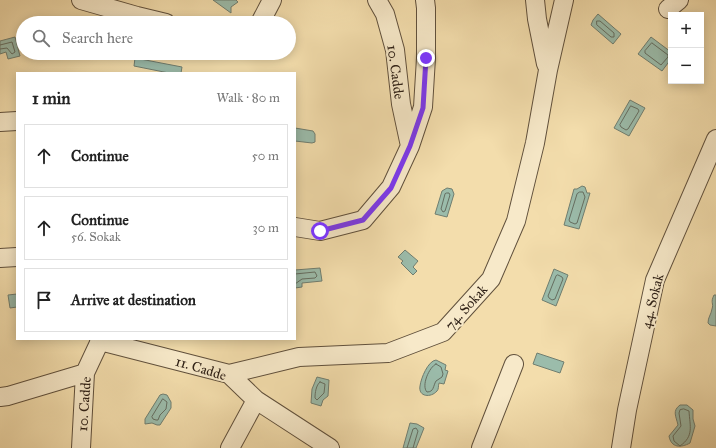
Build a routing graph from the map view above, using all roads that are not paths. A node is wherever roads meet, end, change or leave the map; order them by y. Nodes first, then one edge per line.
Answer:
1 (81, 0) edge
2 (272, 0) edge
3 (377, 0) edge
4 (425, 0) edge
5 (535, 0) edge
6 (564, 0) edge
7 (137, 16) edge
8 (264, 16) edge
9 (548, 70) junction
10 (16, 121) edge
11 (0, 122) edge
12 (716, 139) edge
13 (410, 146) junction
14 (296, 227) edge
15 (16, 257) edge
16 (0, 258) edge
17 (99, 340) edge
18 (514, 364) dead end
19 (85, 373) junction
20 (229, 374) junction
21 (0, 397) edge
22 (256, 400) junction
23 (81, 448) edge
24 (230, 448) edge
25 (330, 448) edge
26 (482, 448) edge
27 (621, 448) edge

1 - 7 street
2 - 8 street
3 - 13 street, 10. Cadde
4 - 13 street
5 - 9 street, 74. Sokak
6 - 9 street, 74. Sokak
9 - 20 street, 74. Sokak
10 - 11 street
12 - 27 street, 44. Sokak
13 - 14 street
15 - 16 street
17 - 19 street, 10. Cadde
17 - 20 street, 11. Cadde
18 - 26 street
19 - 21 street
19 - 23 street, 10. Cadde
20 - 22 street, 11. Cadde
22 - 24 street
22 - 25 street, 11. Cadde

